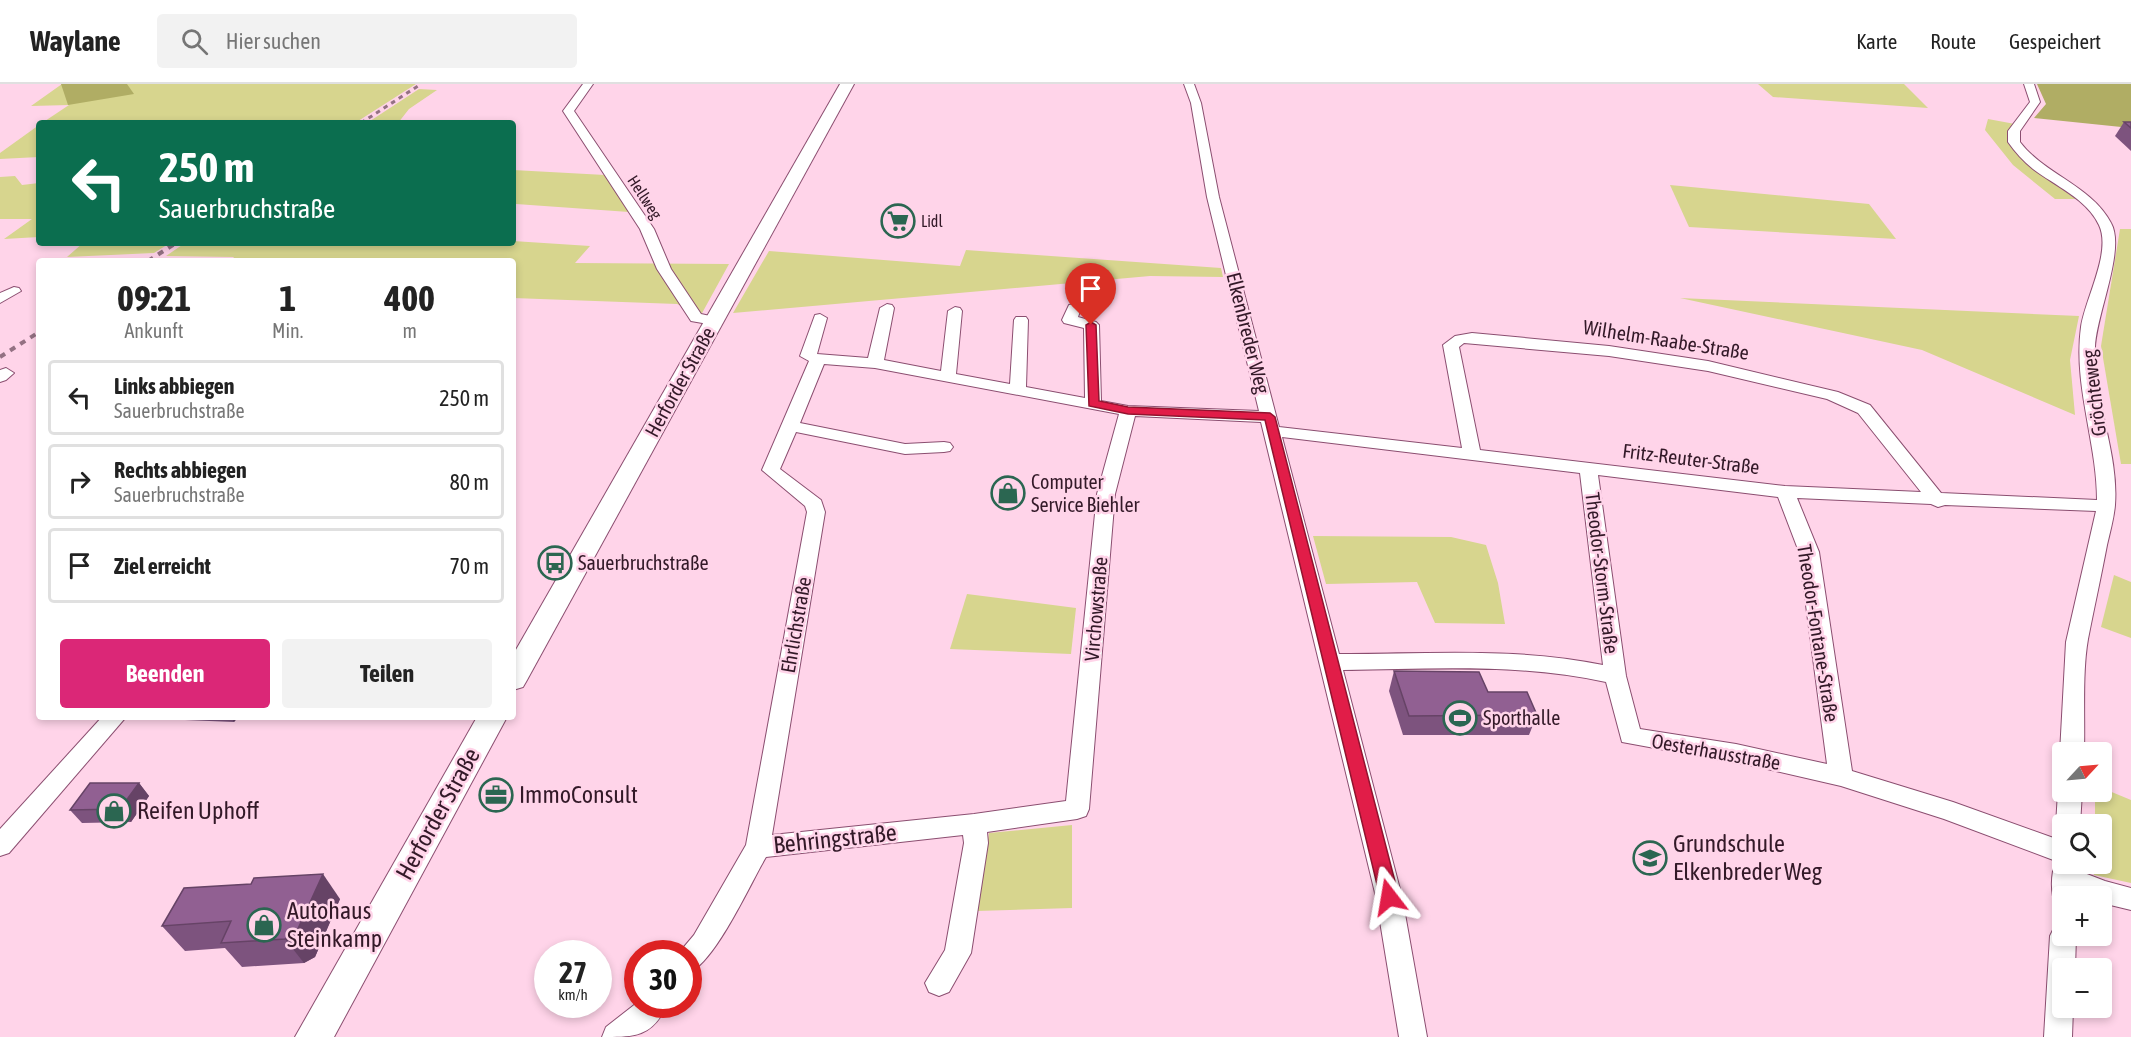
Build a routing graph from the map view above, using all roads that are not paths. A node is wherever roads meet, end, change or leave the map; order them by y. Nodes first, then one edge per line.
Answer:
1 (588, 84) edge
2 (848, 84) edge
3 (1189, 84) edge
4 (2029, 84) edge
5 (14, 291) dead end
6 (0, 299) edge
7 (887, 308) dead end
8 (1074, 308) dead end
9 (955, 310) dead end
10 (820, 318) dead end
11 (1021, 320) dead end
12 (714, 321) junction
13 (818, 359) junction
14 (875, 363) junction
15 (948, 377) junction
16 (1018, 390) junction
17 (1093, 404) junction
18 (1128, 411) junction
19 (1271, 424) junction
20 (791, 426) junction
21 (944, 447) dead end
22 (1472, 453) junction
23 (1588, 469) junction
24 (1785, 492) junction
25 (1938, 501) junction
26 (2106, 506) junction
27 (1332, 662) junction
28 (516, 675) edge
29 (1615, 676) junction
30 (112, 720) edge
31 (490, 720) edge
32 (2072, 742) edge
33 (1841, 777) junction
34 (1077, 809) joint
35 (974, 824) junction
36 (0, 846) edge
37 (758, 847) junction
38 (2052, 848) edge
39 (2066, 880) edge
40 (2131, 899) edge
41 (702, 945) edge
42 (2063, 946) edge
43 (939, 983) dead end
44 (642, 1018) edge
45 (314, 1037) edge
46 (616, 1037) edge
47 (1413, 1037) edge
48 (2058, 1037) edge

1 - 12 street, Hellweg
2 - 12 main road, Herforder Straße
3 - 19 street, Elkenbreder Weg
4 - 26 street, Gröchteweg
5 - 6 street
7 - 14 street
8 - 17 street
9 - 15 street
10 - 13 street
11 - 16 street
12 - 28 main road, Herforder Straße
13 - 14 street
13 - 20 street, Ehrlichstraße
14 - 15 street
15 - 16 street
16 - 17 street
17 - 18 street
18 - 19 street
18 - 34 street, Virchowstraße
19 - 22 street, Fritz-Reuter-Straße
19 - 27 street, Elkenbreder Weg
20 - 21 street
20 - 37 street, Ehrlichstraße
22 - 23 street, Fritz-Reuter-Straße
22 - 25 street, Wilhelm-Raabe-Straße
23 - 24 street, Fritz-Reuter-Straße
23 - 29 street, Theodor-Storm-Straße
24 - 25 street, Fritz-Reuter-Straße
24 - 33 street, Theodor-Fontane-Straße
25 - 26 street, Fritz-Reuter-Straße
26 - 32 street, Gröchteweg
27 - 29 street
27 - 47 street, Elkenbreder Weg
29 - 33 street, Oesterhausstraße
30 - 36 street
31 - 45 main road, Herforder Straße
33 - 38 street, Oesterhausstraße
34 - 35 street, Behringstraße
35 - 37 street, Behringstraße
35 - 43 street
37 - 41 street, Behringstraße
39 - 40 street
42 - 48 street
44 - 46 street

